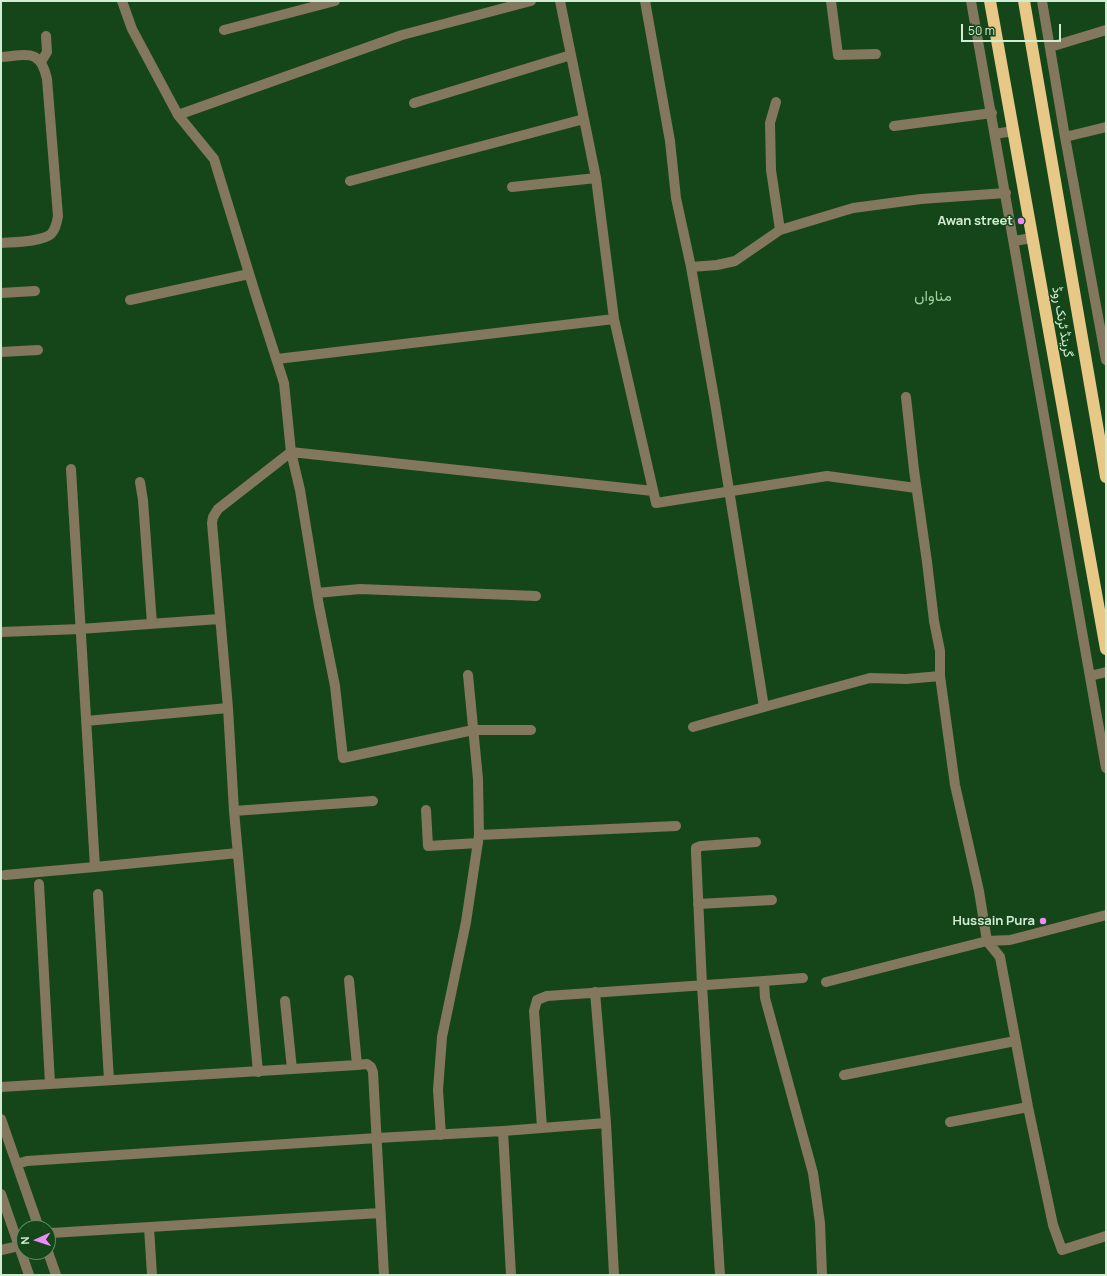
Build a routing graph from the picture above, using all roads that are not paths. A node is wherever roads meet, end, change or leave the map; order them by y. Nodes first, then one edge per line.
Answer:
1 (122, 1) edge
2 (335, 1) edge
3 (531, 1) edge
4 (560, 1) edge
5 (645, 1) edge
6 (831, 1) edge
7 (971, 1) edge
8 (990, 1) edge
9 (1024, 1) edge
10 (1042, 1) edge
11 (224, 30) dead end
12 (1106, 30) edge
13 (46, 36) dead end
14 (1050, 47) junction
15 (876, 54) dead end
16 (571, 55) junction
17 (1, 57) edge
18 (41, 62) junction
19 (776, 102) dead end
20 (414, 104) dead end
21 (992, 113) junction
22 (178, 115) junction
23 (584, 119) junction
24 (894, 126) dead end
25 (1106, 127) edge
26 (1013, 130) junction
27 (995, 134) junction
28 (1065, 137) junction
29 (596, 178) junction
30 (350, 181) dead end
31 (512, 187) dead end
32 (1006, 192) junction
33 (780, 230) junction
34 (1032, 238) junction
35 (1014, 241) junction
36 (1, 243) edge
37 (691, 267) junction
38 (249, 274) junction
39 (35, 291) dead end
40 (1, 293) edge
41 (130, 300) dead end
42 (614, 319) junction
43 (38, 350) dead end
44 (1, 352) edge
45 (277, 359) junction
46 (1106, 360) edge
47 (906, 397) dead end
48 (291, 452) junction
49 (71, 469) dead end
50 (1106, 477) edge
51 (140, 482) dead end
52 (916, 488) junction
53 (653, 491) junction
54 (729, 492) junction
55 (317, 592) junction
56 (536, 596) dead end
57 (219, 619) junction
58 (152, 624) junction
59 (80, 628) junction
60 (1, 632) edge
61 (1106, 649) edge
62 (1106, 672) edge
63 (468, 675) dead end
64 (940, 676) junction
65 (1090, 676) junction
66 (764, 707) junction
67 (228, 708) junction
68 (86, 721) junction
69 (693, 726) dead end
70 (473, 730) junction
71 (531, 730) dead end
72 (1106, 768) edge
73 (373, 801) dead end
74 (426, 810) dead end
75 (234, 811) junction
76 (676, 826) dead end
77 (479, 839) junction
78 (756, 842) dead end
79 (238, 853) junction
80 (95, 867) junction
81 (5, 875) dead end
82 (39, 884) dead end
83 (98, 894) dead end
84 (772, 900) dead end
85 (698, 904) junction
86 (1106, 915) edge
87 (987, 942) junction
88 (803, 978) dead end
89 (349, 980) dead end
90 (764, 981) junction
91 (826, 982) dead end
92 (702, 985) junction
93 (595, 992) junction
94 (285, 1001) dead end
95 (1015, 1041) junction
96 (357, 1065) junction
97 (292, 1069) junction
98 (258, 1072) junction
99 (844, 1075) dead end
100 (109, 1080) junction
101 (50, 1083) junction
102 (1, 1087) edge
103 (1028, 1107) junction
104 (1, 1119) edge
105 (950, 1122) dead end
106 (606, 1123) junction
107 (542, 1128) junction
108 (503, 1131) junction
109 (441, 1135) junction
110 (377, 1138) junction
111 (17, 1164) junction
112 (1, 1194) edge
113 (380, 1213) junction
114 (36, 1220) edge
115 (149, 1227) junction
116 (56, 1233) edge
117 (1106, 1236) edge
118 (16, 1237) edge
119 (16, 1247) edge
120 (1, 1250) edge
121 (24, 1260) edge
122 (51, 1260) edge
123 (29, 1275) edge
124 (56, 1275) edge
125 (152, 1275) edge
126 (384, 1275) edge
127 (510, 1275) edge
128 (614, 1275) edge
129 (720, 1275) edge
130 (822, 1275) edge

1 - 22 street
2 - 11 street
3 - 22 street
4 - 16 street
5 - 37 street
6 - 15 street
7 - 21 street
8 - 26 highway, گرینڈ ٹرنک روڈ
9 - 50 highway, گرینڈ ٹرنک روڈ
10 - 14 street
12 - 14 street
13 - 18 street
14 - 28 street
16 - 20 street
16 - 23 street
17 - 18 street
18 - 36 street
19 - 33 street
21 - 24 street
21 - 27 street
22 - 38 street
23 - 29 street
23 - 30 street
25 - 28 street
26 - 27 street
26 - 34 highway, گرینڈ ٹرنک روڈ
27 - 32 street
28 - 46 street
29 - 31 street
29 - 42 street
32 - 33 street
32 - 35 street
33 - 37 street
34 - 35 street
34 - 61 highway, گرینڈ ٹرنک روڈ
35 - 65 street
37 - 54 street
38 - 41 street
38 - 45 street
39 - 40 street
42 - 45 street
42 - 53 street
43 - 44 street
45 - 48 street
47 - 52 street
48 - 53 street
48 - 55 street
48 - 57 street
49 - 59 street
51 - 58 street
52 - 54 street
52 - 64 street
53 - 54 street
54 - 66 street
55 - 56 street
55 - 70 street
57 - 58 street
57 - 67 street
58 - 59 street
59 - 60 street
59 - 68 street
62 - 65 street
63 - 70 street
64 - 66 street
64 - 87 street
65 - 72 street
66 - 69 street
67 - 68 street
67 - 75 street
68 - 80 street
70 - 71 street
70 - 77 street
73 - 75 street
74 - 77 street
75 - 79 street
76 - 77 street
77 - 109 street
78 - 85 street
79 - 80 street
79 - 98 street
80 - 81 street
82 - 101 street
83 - 100 street
84 - 85 street
85 - 92 street
86 - 87 street
87 - 91 street
87 - 95 street
88 - 90 street
89 - 96 street
90 - 92 street
90 - 130 street
92 - 93 street
92 - 129 street
93 - 106 street
93 - 107 street
94 - 97 street
95 - 99 street
95 - 103 street
96 - 97 street
96 - 110 street
97 - 98 street
98 - 100 street
100 - 101 street
101 - 102 street
103 - 105 street
103 - 117 street
104 - 111 street
106 - 107 street
106 - 128 street
107 - 108 street
108 - 109 street
108 - 127 street
109 - 110 street
110 - 111 street
110 - 113 street
111 - 114 street
112 - 118 street
113 - 115 street
113 - 126 street
115 - 116 street
115 - 125 street
119 - 120 street
121 - 123 street
122 - 124 street

